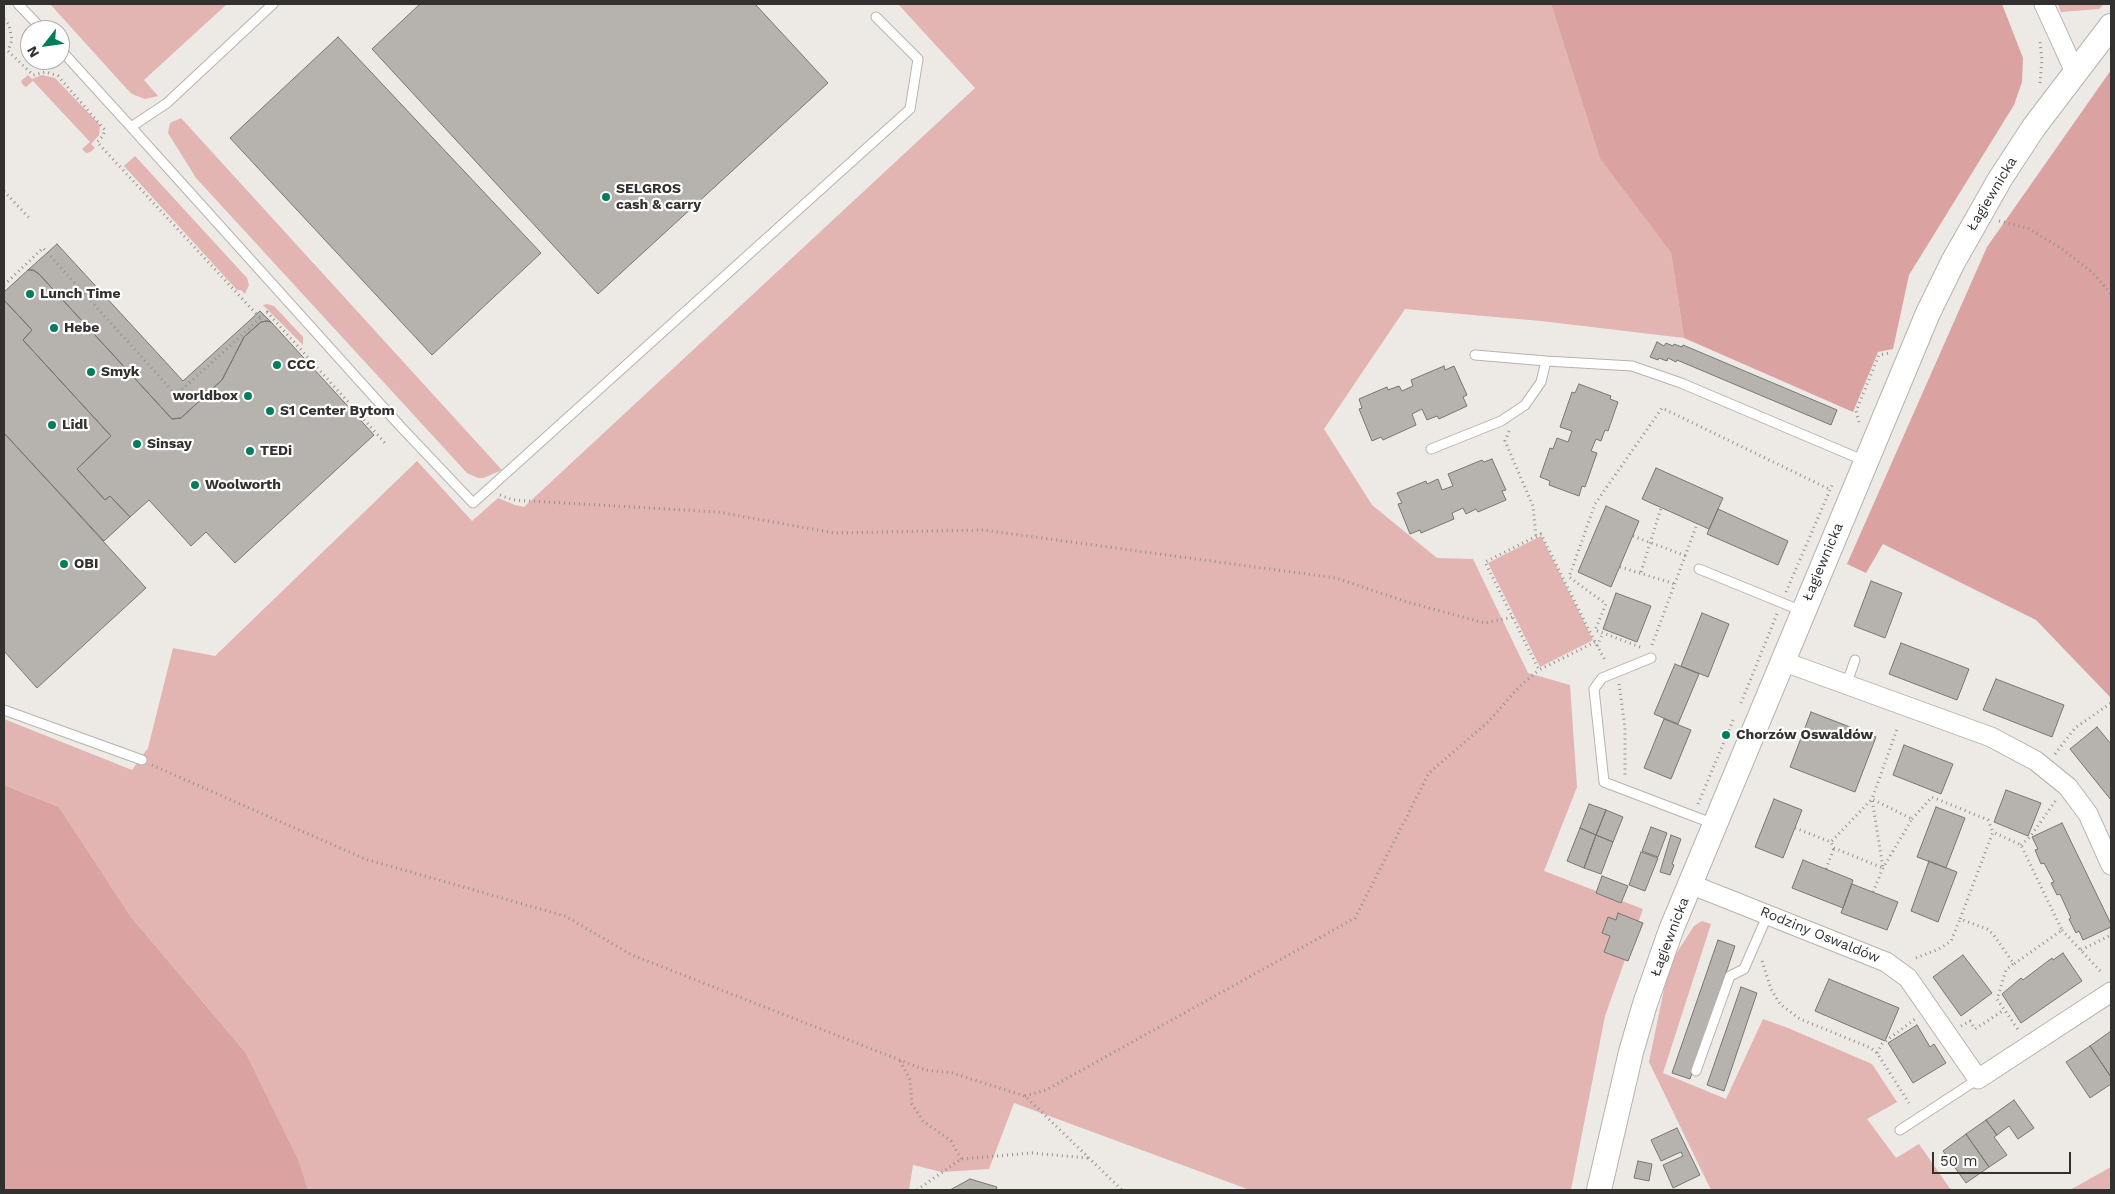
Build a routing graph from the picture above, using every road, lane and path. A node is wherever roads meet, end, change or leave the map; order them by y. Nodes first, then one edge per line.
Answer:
1 (18, 4) edge
2 (273, 4) edge
3 (2044, 4) edge
4 (876, 17) dead end
5 (4, 18) edge
6 (33, 20) edge
7 (2111, 26) edge
8 (70, 60) edge
9 (2075, 72) junction
10 (130, 128) junction
11 (4, 191) edge
12 (1995, 219) dead end
13 (30, 220) dead end
14 (4, 285) edge
15 (2111, 294) edge
16 (260, 318) junction
17 (1475, 355) dead end
18 (1546, 361) junction
19 (1515, 411) junction
20 (385, 443) dead end
21 (1431, 449) dead end
22 (1865, 461) junction
23 (1829, 489) dead end
24 (488, 490) junction
25 (1661, 508) dead end
26 (1697, 524) dead end
27 (1633, 536) dead end
28 (1536, 537) junction
29 (1651, 542) junction
30 (1686, 556) junction
31 (1620, 567) dead end
32 (1699, 569) dead end
33 (1560, 572) junction
34 (1641, 572) junction
35 (1569, 577) junction
36 (1675, 584) junction
37 (1802, 612) junction
38 (1513, 617) junction
39 (1603, 633) junction
40 (1596, 644) junction
41 (1651, 658) dead end
42 (1855, 660) dead end
43 (1782, 661) junction
44 (1539, 670) junction
45 (1612, 674) junction
46 (1846, 685) junction
47 (2111, 703) edge
48 (4, 710) edge
49 (1897, 729) dead end
50 (2053, 756) dead end
51 (142, 760) joint
52 (1634, 780) dead end
53 (2068, 787) junction
54 (1872, 799) junction
55 (1688, 801) dead end
56 (1698, 804) dead end
57 (1912, 818) junction
58 (1715, 824) junction
59 (1794, 828) dead end
60 (1993, 832) junction
61 (1831, 842) junction
62 (2021, 845) junction
63 (1834, 848) junction
64 (2111, 865) edge
65 (1883, 868) junction
66 (1826, 869) dead end
67 (1690, 884) junction
68 (1873, 892) dead end
69 (1768, 914) junction
70 (1960, 920) junction
71 (2062, 930) junction
72 (2111, 935) edge
73 (1756, 942) junction
74 (2081, 950) junction
75 (1916, 958) dead end
76 (2014, 964) junction
77 (2102, 973) dead end
78 (2111, 992) edge
79 (2004, 1010) junction
80 (1922, 1014) dead end
81 (1960, 1026) dead end
82 (2029, 1046) junction
83 (1877, 1053) junction
84 (900, 1060) junction
85 (1696, 1071) dead end
86 (1978, 1079) junction
87 (1025, 1096) junction
88 (1909, 1103) dead end
89 (1900, 1130) dead end
90 (1089, 1158) junction
91 (961, 1159) junction
92 (917, 1190) edge
93 (1122, 1190) edge
94 (1599, 1190) edge

1 - 6 lane
2 - 10 lane
3 - 9 street
4 - 24 lane
5 - 16 path
7 - 9 street, Łagiewnicka
8 - 10 lane
9 - 22 street, Łagiewnicka
10 - 24 lane
11 - 13 path
12 - 15 path
14 - 16 path
16 - 20 path
17 - 18 lane
18 - 19 lane
18 - 22 lane
19 - 21 lane
19 - 28 path
22 - 37 street, Łagiewnicka
23 - 35 path
24 - 38 path
25 - 29 path
26 - 30 path
27 - 29 path
28 - 33 path
28 - 38 path
29 - 30 path
29 - 34 path
30 - 36 path
31 - 34 path
32 - 37 lane
33 - 35 path
33 - 40 path
34 - 36 path
35 - 39 path
36 - 39 path
37 - 43 street, Łagiewnicka
38 - 44 path
39 - 40 path
40 - 44 path
40 - 45 path
41 - 45 lane
42 - 46 lane
43 - 46 street
43 - 58 street, Łagiewnicka
44 - 87 path
45 - 52 path
45 - 58 lane
46 - 53 street
47 - 50 path
48 - 51 lane
49 - 54 path
51 - 84 path
53 - 62 path
53 - 64 street
54 - 57 path
54 - 61 path
54 - 65 path
55 - 56 path
57 - 60 path
57 - 65 path
58 - 67 street, Łagiewnicka
59 - 61 path
60 - 62 path
60 - 70 path
61 - 63 path
62 - 71 path
63 - 65 path
63 - 66 path
65 - 68 path
67 - 69 street, Rodziny Oswaldów
67 - 94 street, Łagiewnicka
69 - 73 lane
69 - 86 street, Rodziny Oswaldów
70 - 75 path
70 - 76 path
71 - 74 path
71 - 76 path
72 - 74 path
73 - 83 path
73 - 85 lane
74 - 77 path
76 - 79 path
78 - 82 street
79 - 81 path
79 - 82 path
80 - 83 path
82 - 86 street
83 - 88 path
84 - 87 path
84 - 91 path
86 - 89 lane
87 - 90 path
90 - 91 path
90 - 93 path
91 - 92 path

